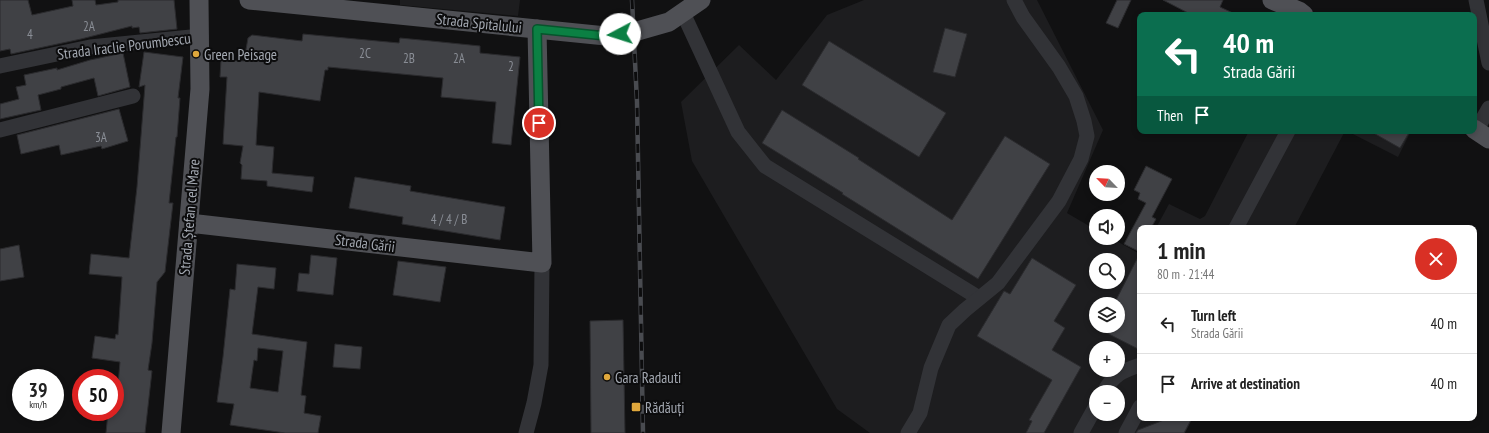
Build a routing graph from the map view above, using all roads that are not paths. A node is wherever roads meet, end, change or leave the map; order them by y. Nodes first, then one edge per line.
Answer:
1 (199, 0) edge
2 (249, 0) edge
3 (701, 0) edge
4 (1014, 0) edge
5 (1272, 0) edge
6 (1476, 0) edge
7 (1300, 9) edge
8 (683, 13) junction
9 (537, 29) junction
10 (201, 36) junction
11 (1489, 63) edge
12 (0, 66) edge
13 (134, 96) dead end
14 (1489, 108) edge
15 (0, 130) edge
16 (1480, 133) edge
17 (1286, 134) edge
18 (189, 223) junction
19 (1238, 225) edge
20 (542, 263) junction
21 (979, 298) junction
22 (1137, 366) edge
23 (1108, 385) edge
24 (1137, 413) edge
25 (1089, 419) edge
26 (171, 433) edge
27 (526, 433) edge
28 (908, 433) edge
29 (1081, 433) edge
30 (1126, 433) edge

1 - 10 main road, Strada Ștefan cel Mare
2 - 9 main road, Strada Spitalului
3 - 8 main road, Strada Spitalului
4 - 21 street
5 - 7 main road
6 - 11 street
8 - 9 main road, Strada Spitalului
8 - 21 street
9 - 20 main road
10 - 12 street, Strada Iraclie Porumbescu
10 - 18 main road, Strada Ștefan cel Mare
13 - 15 street
14 - 16 street
17 - 19 street
18 - 20 main road, Strada Gării
18 - 26 main road, Strada Ștefan cel Mare
20 - 27 street
21 - 28 street
22 - 23 street
24 - 30 street
25 - 29 street

